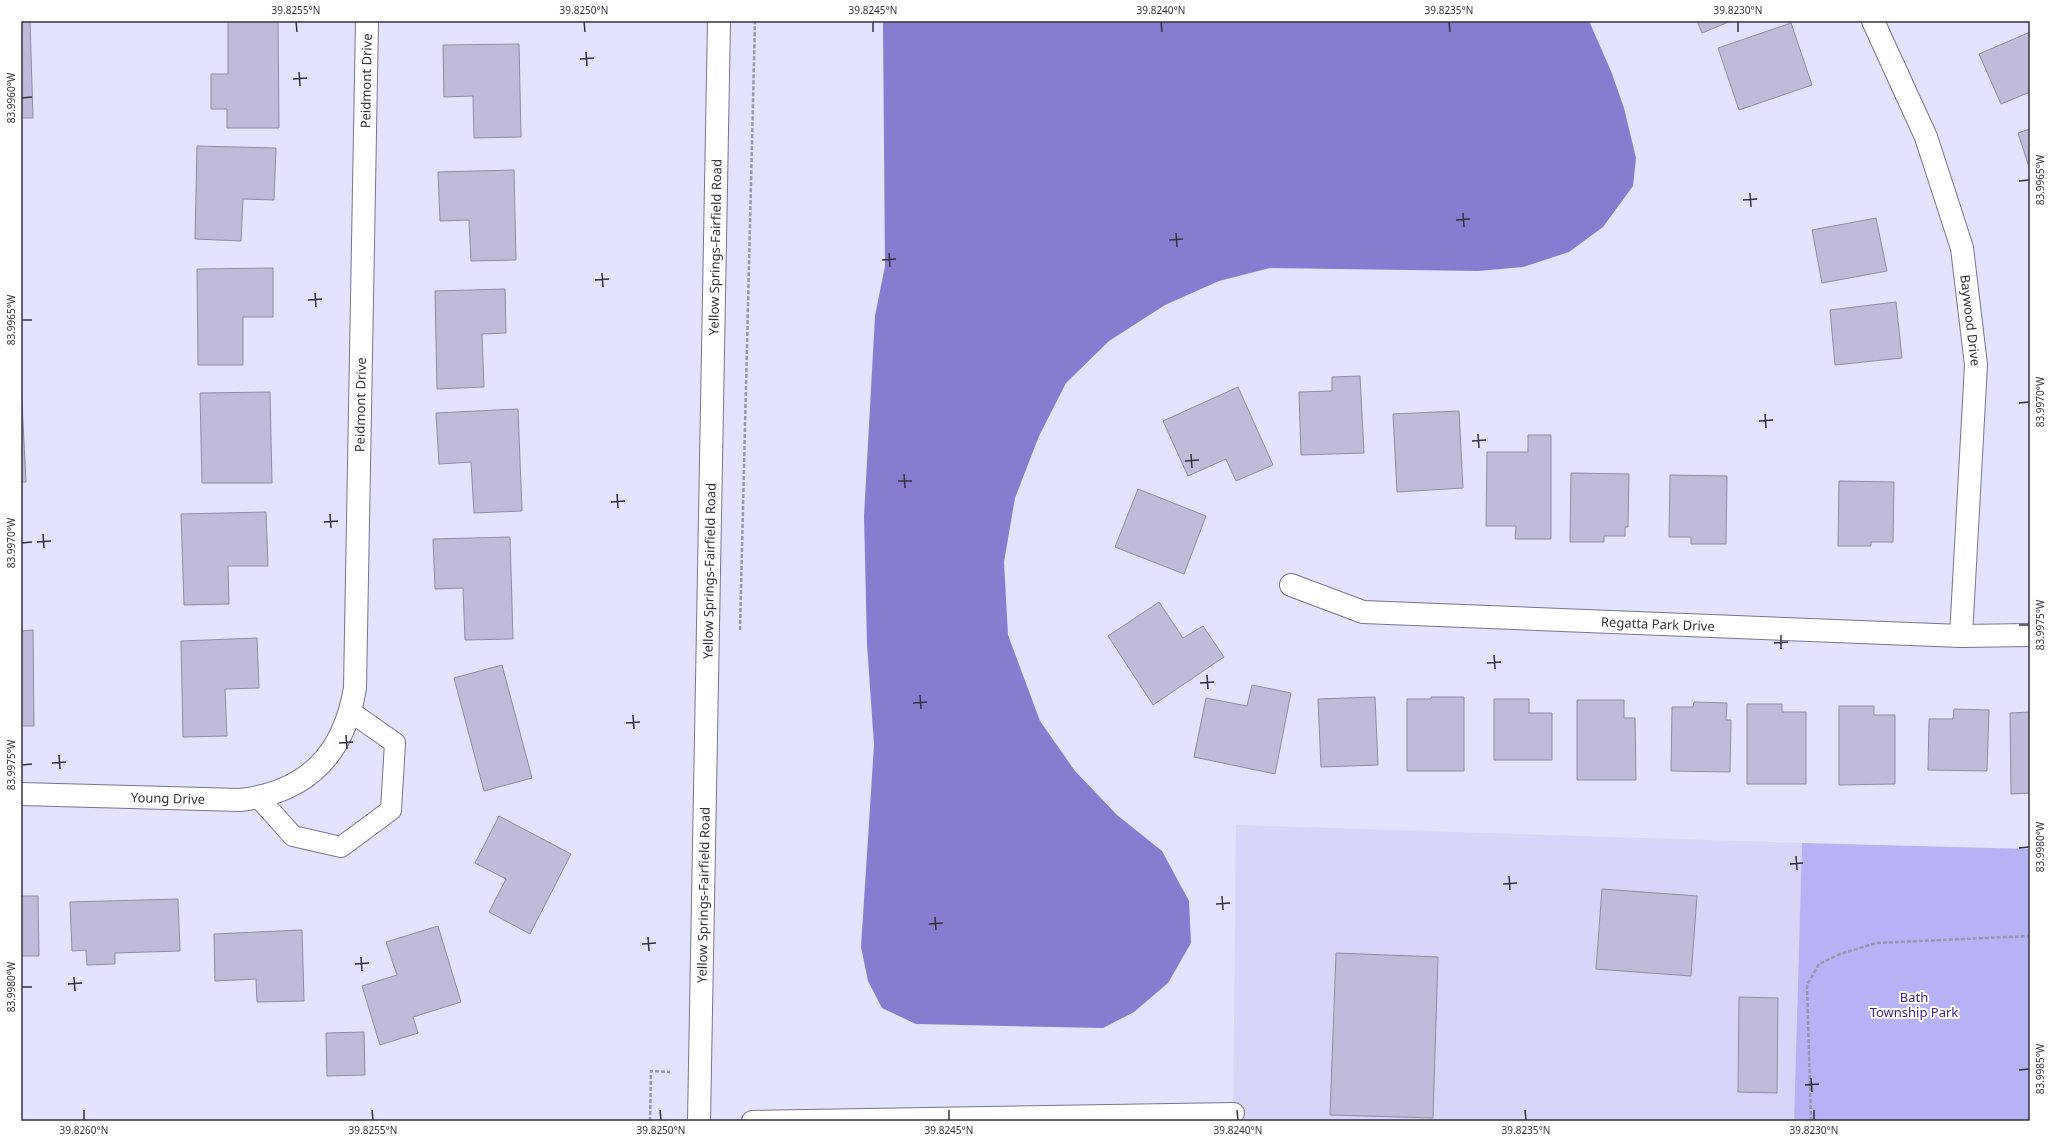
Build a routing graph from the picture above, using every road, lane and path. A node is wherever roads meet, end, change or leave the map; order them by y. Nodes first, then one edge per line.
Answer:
1 (367, 21) edge
2 (719, 21) edge
3 (754, 21) edge
4 (1873, 21) edge
5 (1291, 585) dead end
6 (2030, 635) edge
7 (740, 636) dead end
8 (1961, 636) junction
9 (351, 712) junction
10 (309, 775) joint
11 (21, 794) edge
12 (258, 797) junction
13 (2030, 936) edge
14 (668, 1072) dead end
15 (1234, 1113) dead end
16 (972, 1119) edge
17 (650, 1121) edge
18 (699, 1121) edge
19 (752, 1121) edge
20 (1811, 1121) edge

1 - 9 street, Peidmont Drive
2 - 18 street, Yellow Springs-Fairfield Road
3 - 7 path
4 - 8 street, Baywood Drive
5 - 8 street, Regatta Park Drive
6 - 8 street, Regatta Park Drive
9 - 10 street, Peidmont Drive
9 - 12 lane
10 - 12 street, Young Drive
11 - 12 street, Young Drive
13 - 20 path
14 - 17 path
15 - 16 lane
16 - 19 lane

